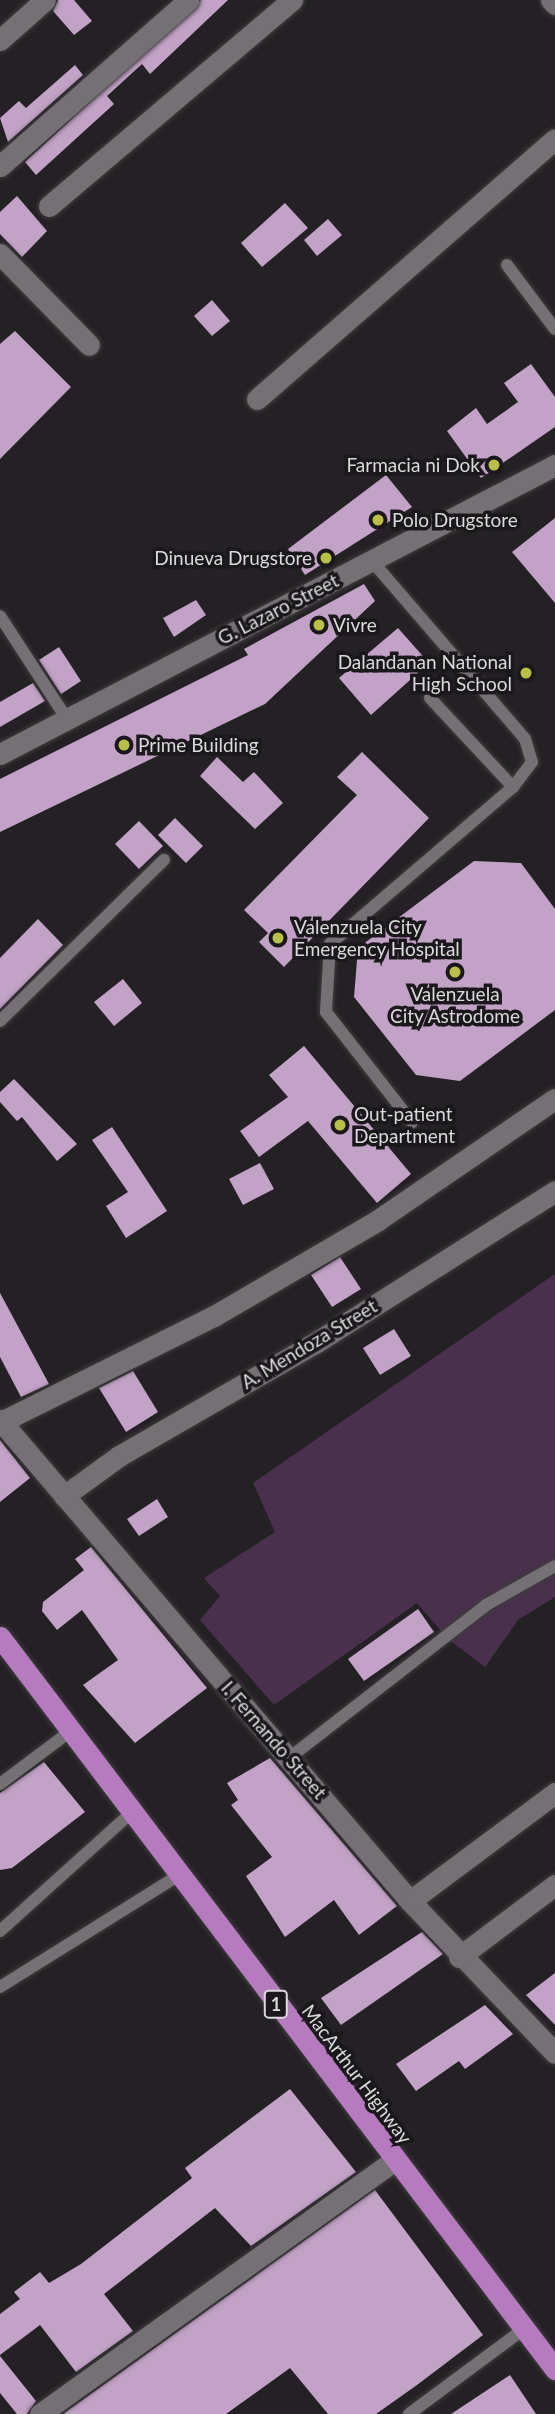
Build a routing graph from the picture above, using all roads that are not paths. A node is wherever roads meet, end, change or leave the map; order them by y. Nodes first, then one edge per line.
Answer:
1 (45, 0) edge
2 (188, 0) edge
3 (292, 0) edge
4 (551, 0) edge
5 (555, 4) edge
6 (0, 40) edge
7 (555, 139) edge
8 (0, 166) edge
9 (49, 206) dead end
10 (0, 254) edge
11 (507, 265) dead end
12 (555, 329) edge
13 (89, 345) dead end
14 (257, 399) dead end
15 (553, 468) edge
16 (372, 561) junction
17 (0, 616) edge
18 (430, 698) dead end
19 (67, 719) junction
20 (0, 754) edge
21 (513, 786) junction
22 (164, 860) dead end
23 (0, 1021) edge
24 (555, 1099) edge
25 (412, 1122) dead end
26 (555, 1191) edge
27 (1, 1421) edge
28 (64, 1496) junction
29 (555, 1566) edge
30 (0, 1637) edge
31 (72, 1730) junction
32 (289, 1758) junction
33 (0, 1784) edge
34 (555, 1793) edge
35 (132, 1812) junction
36 (179, 1875) junction
37 (555, 1885) edge
38 (410, 1901) junction
39 (0, 1931) edge
40 (459, 1957) junction
41 (0, 1987) edge
42 (555, 2053) edge
43 (393, 2161) junction
44 (524, 2329) junction
45 (555, 2368) edge
46 (40, 2414) edge
47 (409, 2414) edge

1 - 6 street
2 - 8 street
3 - 9 street
4 - 5 street
7 - 14 street
10 - 13 street
11 - 12 lane
15 - 16 street, G. Lazaro Street
16 - 19 street, G. Lazaro Street
16 - 21 lane
17 - 19 lane
18 - 21 lane
19 - 20 street, G. Lazaro Street
21 - 25 lane
22 - 23 lane
24 - 27 street
26 - 28 street, A. Mendoza Street
27 - 28 street, I. Fernando Street
28 - 32 street, I. Fernando Street
29 - 32 lane
30 - 31 highway, MacArthur Highway / 1
31 - 33 lane
31 - 35 highway, MacArthur Highway / 1
32 - 38 street, I. Fernando Street
34 - 38 street
35 - 36 highway, MacArthur Highway / 1
35 - 39 lane
36 - 41 lane
36 - 43 highway, MacArthur Highway / 1
37 - 40 street
38 - 40 street, I. Fernando Street
40 - 42 street, I. Fernando Street
43 - 44 highway, MacArthur Highway / 1
43 - 46 street
44 - 45 highway, MacArthur Highway / 1
44 - 47 lane

